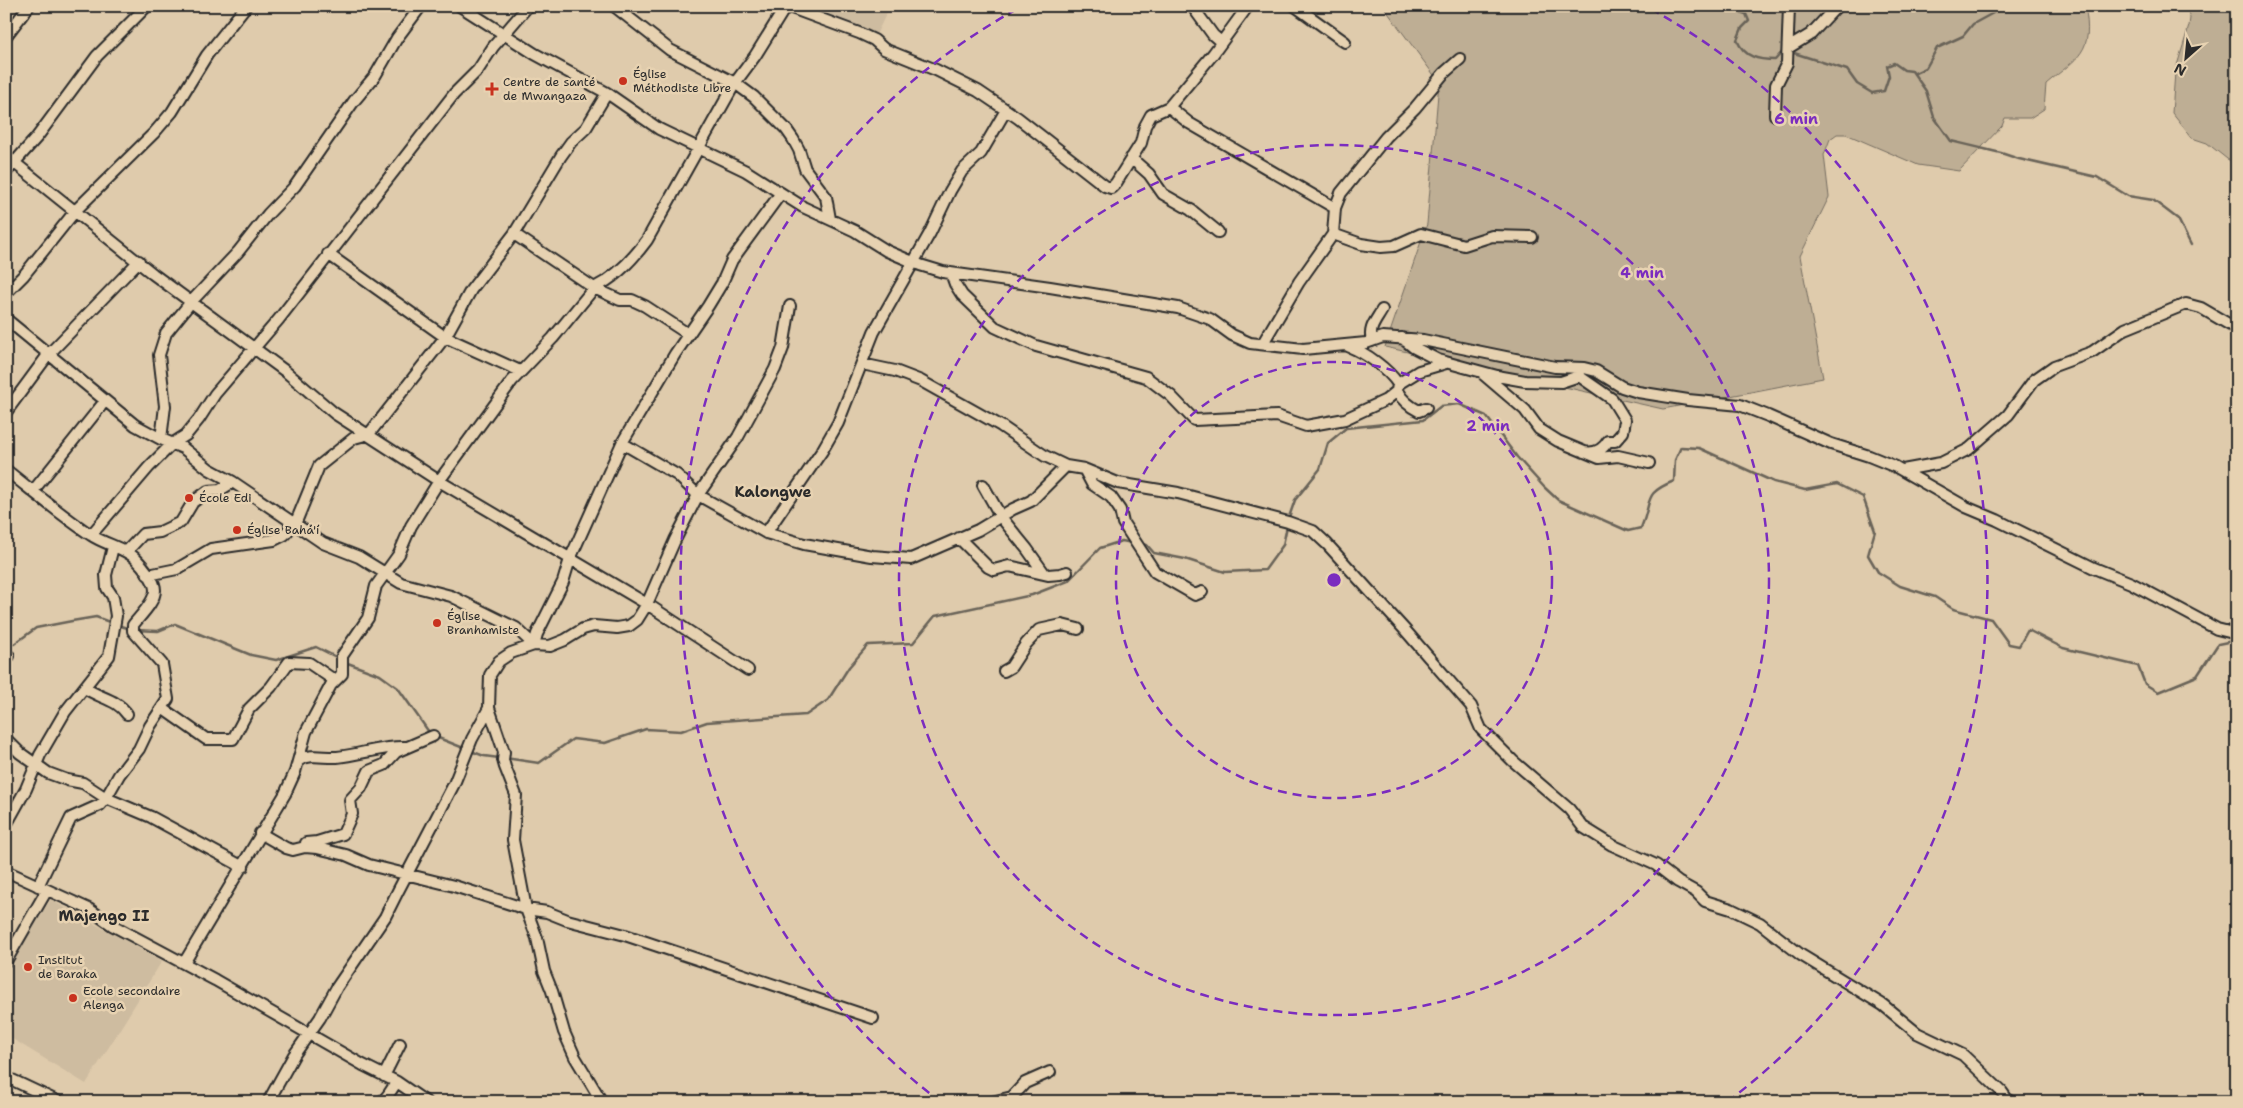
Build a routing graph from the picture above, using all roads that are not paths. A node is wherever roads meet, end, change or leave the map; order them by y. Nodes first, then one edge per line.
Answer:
1 (29, 6) edge
2 (147, 6) edge
3 (246, 6) edge
4 (421, 6) edge
5 (460, 6) edge
6 (528, 6) edge
7 (614, 6) edge
8 (786, 6) edge
9 (1192, 6) edge
10 (1248, 6) edge
11 (1295, 6) edge
12 (1789, 6) edge
13 (1836, 6) edge
14 (6, 36) edge
15 (504, 36) junction
16 (1220, 42) junction
17 (1345, 42) dead end
18 (1788, 48) junction
19 (1460, 59) dead end
20 (735, 83) junction
21 (607, 93) junction
22 (1169, 107) junction
23 (1006, 110) junction
24 (1775, 115) dead end
25 (697, 148) junction
26 (1131, 158) junction
27 (11, 159) edge
28 (6, 172) edge
29 (781, 192) junction
30 (1335, 208) junction
31 (76, 210) junction
32 (830, 219) junction
33 (1218, 232) dead end
34 (514, 234) junction
35 (1333, 234) junction
36 (1532, 237) dead end
37 (328, 254) junction
38 (138, 261) junction
39 (914, 262) junction
40 (951, 273) junction
41 (594, 288) junction
42 (6, 293) edge
43 (191, 302) junction
44 (790, 306) dead end
45 (1382, 310) dead end
46 (6, 319) edge
47 (2237, 329) edge
48 (688, 334) junction
49 (445, 337) junction
50 (1402, 338) junction
51 (1372, 341) junction
52 (1263, 344) junction
53 (1348, 346) junction
54 (254, 348) junction
55 (48, 356) junction
56 (1450, 362) junction
57 (862, 364) junction
58 (1556, 366) junction
59 (520, 371) junction
60 (1480, 371) junction
61 (1579, 376) junction
62 (1398, 387) junction
63 (1622, 387) junction
64 (105, 401) junction
65 (1426, 408) dead end
66 (6, 412) edge
67 (369, 434) junction
68 (161, 439) junction
69 (622, 443) junction
70 (172, 444) junction
71 (1584, 452) junction
72 (1649, 463) dead end
73 (1066, 466) junction
74 (1084, 469) junction
75 (6, 470) edge
76 (1903, 470) junction
77 (439, 481) junction
78 (233, 482) junction
79 (983, 485) dead end
80 (33, 491) junction
81 (698, 495) junction
82 (1001, 517) junction
83 (296, 522) junction
84 (766, 533) junction
85 (91, 535) junction
86 (959, 538) junction
87 (113, 547) junction
88 (127, 552) junction
89 (570, 558) junction
90 (1067, 572) dead end
91 (1044, 573) junction
92 (148, 574) junction
93 (386, 574) junction
94 (1202, 592) dead end
95 (647, 604) junction
96 (1078, 629) dead end
97 (2237, 634) edge
98 (534, 644) junction
99 (748, 670) dead end
100 (1004, 671) dead end
101 (334, 680) junction
102 (85, 688) junction
103 (162, 708) junction
104 (489, 708) junction
105 (127, 714) dead end
106 (433, 736) dead end
107 (6, 739) edge
108 (412, 747) junction
109 (299, 760) junction
110 (36, 765) junction
111 (106, 798) junction
112 (6, 825) edge
113 (260, 832) junction
114 (286, 848) junction
115 (243, 867) junction
116 (6, 871) edge
117 (405, 875) junction
118 (42, 888) junction
119 (526, 909) junction
120 (6, 961) edge
121 (184, 963) junction
122 (873, 1018) dead end
123 (309, 1033) junction
124 (400, 1044) dead end
125 (1050, 1072) dead end
126 (384, 1076) junction
127 (6, 1077) edge
128 (397, 1082) junction
129 (59, 1102) edge
130 (268, 1102) edge
131 (381, 1102) edge
132 (426, 1102) edge
133 (602, 1102) edge
134 (992, 1102) edge
135 (2009, 1102) edge

1 - 14 street
2 - 27 street
3 - 31 street
4 - 43 street
5 - 15 street
6 - 15 street
7 - 20 street
8 - 20 street
8 - 23 street
9 - 16 street
10 - 16 street
11 - 17 street
12 - 18 street
13 - 18 street
15 - 21 street
15 - 37 street
16 - 22 street
18 - 24 street
19 - 30 street
20 - 25 street
20 - 32 street
21 - 25 street
21 - 34 street
22 - 26 street
22 - 30 street
23 - 26 street
23 - 39 street
25 - 29 street
25 - 41 street
26 - 33 street
27 - 28 street
27 - 31 street
29 - 32 street
29 - 48 street
30 - 35 street
31 - 38 street
31 - 42 street
32 - 39 street
34 - 41 street
34 - 49 street
35 - 36 street
35 - 52 street
37 - 49 street
37 - 54 street
38 - 43 street
38 - 55 street
39 - 40 street
39 - 57 street
40 - 52 street
40 - 62 street
41 - 48 street
41 - 59 street
43 - 54 street
43 - 68 street
44 - 81 street
45 - 51 street
46 - 55 street
47 - 76 street
48 - 69 street
49 - 59 street
49 - 67 street
50 - 51 street
50 - 56 street
50 - 58 street
51 - 53 street
52 - 53 street
53 - 62 street
54 - 67 street
54 - 70 street
55 - 64 street
55 - 66 street
56 - 60 street
56 - 62 street
57 - 73 street
57 - 84 street
58 - 61 street
58 - 63 street
59 - 77 street
60 - 61 street
60 - 71 street
61 - 63 street
61 - 71 street
62 - 65 street
63 - 76 street
64 - 68 street
64 - 80 street
67 - 77 street
67 - 83 street
68 - 70 street
69 - 81 street
69 - 89 street
70 - 78 street
70 - 85 street
71 - 72 street
73 - 74 street
73 - 82 street
74 - 94 street
74 - 135 street
75 - 80 street
76 - 97 street
77 - 89 street
77 - 93 street
78 - 83 street
78 - 88 street
79 - 82 street
80 - 85 street
81 - 84 street
81 - 95 street
82 - 86 street
82 - 91 street
83 - 92 street
83 - 93 street
84 - 86 street
85 - 87 street
86 - 91 street
87 - 88 street
87 - 102 street
88 - 92 street
89 - 95 street
89 - 98 street
90 - 91 street
92 - 103 street
93 - 98 street
93 - 101 street
95 - 98 street
95 - 99 street
96 - 100 street
98 - 104 street
101 - 103 street
101 - 109 street
102 - 105 street
102 - 110 street
103 - 111 street
104 - 117 street
104 - 119 street
106 - 108 street
107 - 110 street
108 - 109 street
108 - 114 street
109 - 113 street
110 - 111 street
110 - 112 street
111 - 115 street
111 - 118 street
113 - 114 street
113 - 115 street
114 - 117 street
115 - 121 street
116 - 118 street
117 - 119 street
117 - 123 street
118 - 120 street
118 - 121 street
119 - 122 street
119 - 133 street
121 - 123 street
123 - 126 street
123 - 130 street
124 - 126 street
125 - 134 street
126 - 128 street
127 - 129 street
128 - 131 street
128 - 132 street

